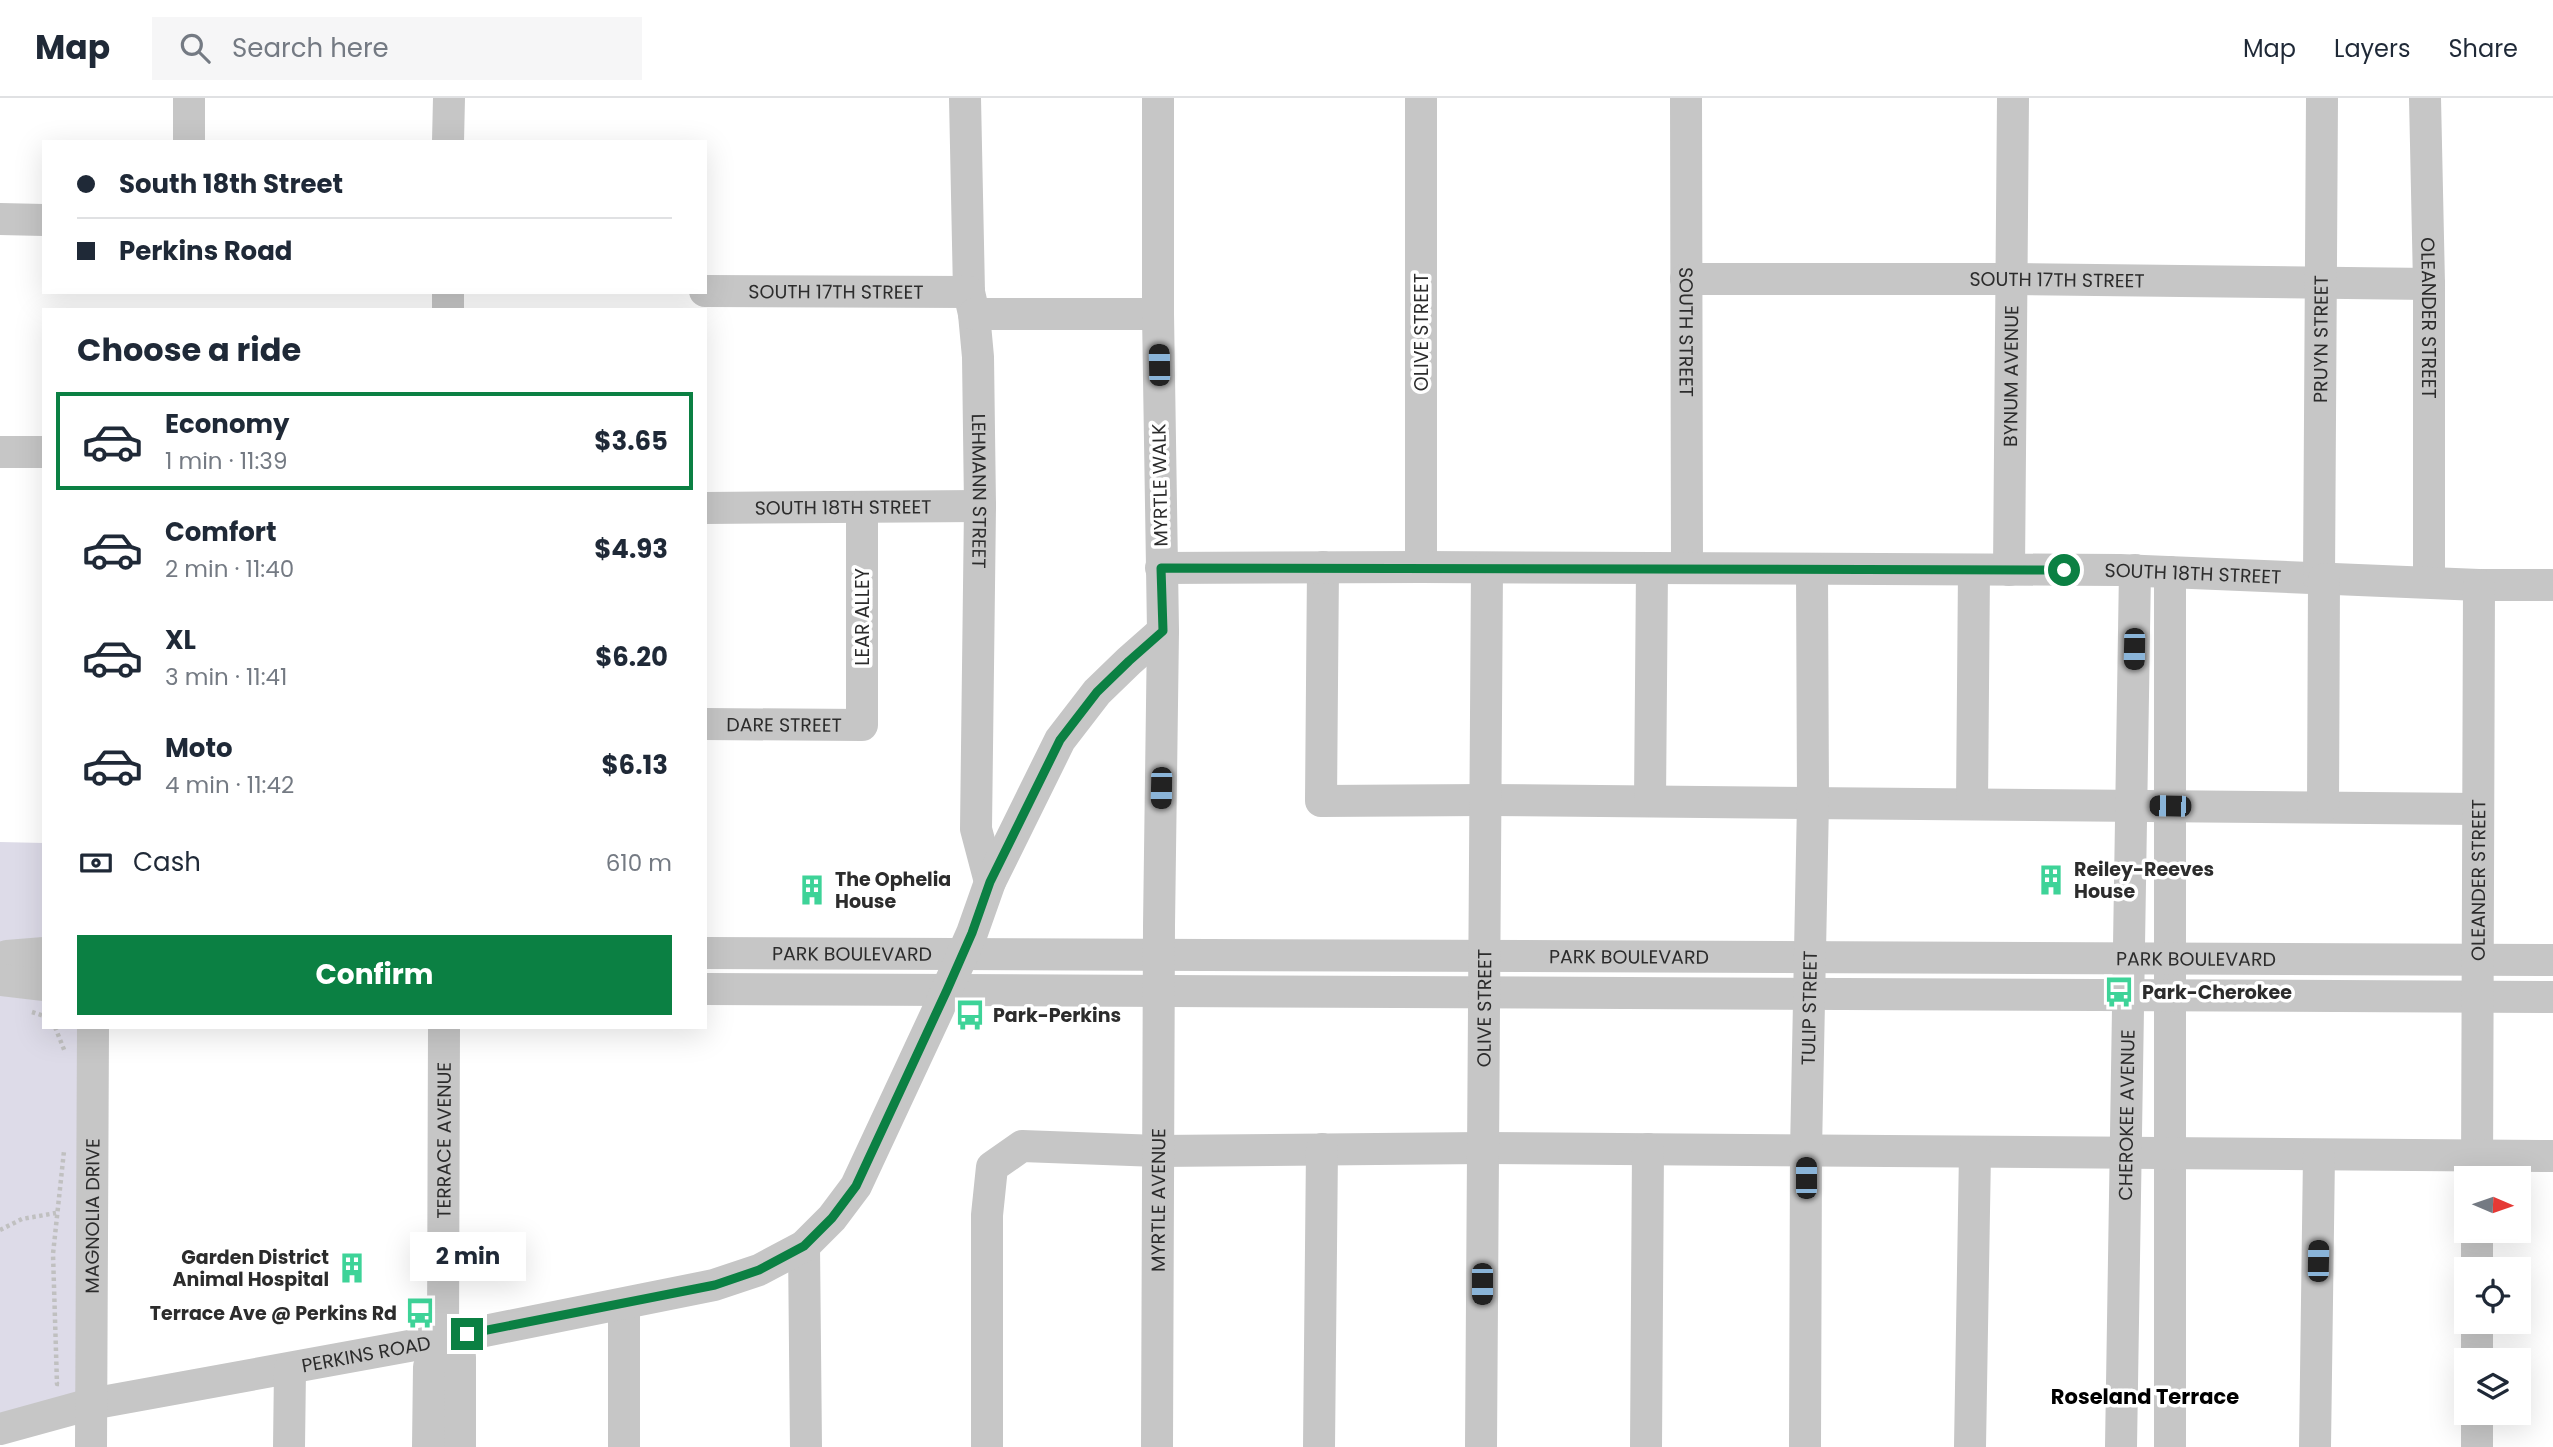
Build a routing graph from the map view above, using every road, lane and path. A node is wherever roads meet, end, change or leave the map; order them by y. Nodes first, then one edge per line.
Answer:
1 (189, 98) edge
2 (449, 98) edge
3 (965, 98) edge
4 (1158, 98) edge
5 (1420, 98) edge
6 (1686, 98) edge
7 (2012, 98) edge
8 (2322, 98) edge
9 (2425, 98) edge
10 (189, 140) edge
11 (448, 140) edge
12 (0, 219) edge
13 (42, 220) edge
14 (1686, 279) junction
15 (2013, 279) junction
16 (2320, 282) junction
17 (2429, 284) junction
18 (707, 291) edge
19 (971, 303) junction
20 (1158, 314) junction
21 (0, 452) edge
22 (42, 452) edge
23 (980, 506) junction
24 (707, 508) edge
25 (862, 508) junction
26 (1323, 567) junction
27 (1421, 567) junction
28 (1161, 568) junction
29 (1488, 568) junction
30 (1652, 568) junction
31 (1687, 568) junction
32 (1812, 569) junction
33 (1974, 570) junction
34 (2009, 570) junction
35 (2135, 570) junction
36 (2170, 572) junction
37 (2322, 579) junction
38 (2429, 582) junction
39 (2479, 585) junction
40 (2553, 585) edge
41 (1163, 631) junction
42 (707, 724) edge
43 (862, 725) joint
44 (1485, 800) junction
45 (1650, 801) junction
46 (1814, 802) junction
47 (1972, 804) junction
48 (2131, 806) junction
49 (2170, 806) junction
50 (2323, 807) junction
51 (2478, 808) junction
52 (990, 882) junction
53 (42, 953) edge
54 (707, 953) edge
55 (963, 954) junction
56 (1159, 955) junction
57 (1485, 956) junction
58 (1811, 958) junction
59 (0, 959) edge
60 (2129, 959) junction
61 (2170, 959) junction
62 (2479, 960) junction
63 (2553, 960) edge
64 (0, 980) edge
65 (42, 985) edge
66 (707, 989) edge
67 (947, 990) junction
68 (1159, 991) junction
69 (1484, 993) junction
70 (1810, 994) junction
71 (2128, 995) junction
72 (2170, 995) junction
73 (2478, 997) junction
74 (2553, 997) edge
75 (56, 1029) edge
76 (93, 1029) edge
77 (444, 1029) edge
78 (68, 1062) dead end
79 (64, 1148) dead end
80 (1483, 1148) junction
81 (1322, 1149) junction
82 (1648, 1149) junction
83 (1158, 1151) junction
84 (1806, 1151) junction
85 (1975, 1152) junction
86 (2125, 1154) junction
87 (2170, 1154) junction
88 (2319, 1155) junction
89 (2553, 1156) edge
90 (2464, 1166) edge
91 (2477, 1166) edge
92 (2484, 1166) edge
93 (56, 1213) junction
94 (0, 1230) edge
95 (804, 1246) junction
96 (624, 1304) junction
97 (443, 1339) junction
98 (290, 1368) junction
99 (79, 1394) junction
100 (2477, 1425) edge
101 (0, 1429) edge
102 (91, 1447) edge
103 (289, 1447) edge
104 (428, 1447) edge
105 (460, 1447) edge
106 (624, 1447) edge
107 (806, 1447) edge
108 (987, 1447) edge
109 (1157, 1447) edge
110 (1319, 1447) edge
111 (1481, 1447) edge
112 (1646, 1447) edge
113 (1805, 1447) edge
114 (1969, 1447) edge
115 (2121, 1447) edge
116 (2171, 1447) edge
117 (2315, 1447) edge
118 (2477, 1447) edge

1 - 10 street
2 - 11 street
3 - 19 street, LEHMANN STREET
4 - 20 street, MYRTLE WALK
5 - 27 street, OLIVE STREET
6 - 14 street, SOUTH STREET
7 - 15 street, BYNUM AVENUE
8 - 16 street, PRUYN STREET
9 - 17 street, OLEANDER STREET
12 - 13 street
14 - 15 street, SOUTH 17TH STREET
14 - 31 street, SOUTH STREET
15 - 16 street, SOUTH 17TH STREET
15 - 34 street, BYNUM AVENUE
16 - 17 street, SOUTH 17TH STREET
16 - 37 street, PRUYN STREET
17 - 38 street, OLEANDER STREET
18 - 19 street, SOUTH 17TH STREET
19 - 20 street, SOUTH 17TH STREET
19 - 23 street, LEHMANN STREET
20 - 28 street, MYRTLE WALK
21 - 22 street
23 - 25 street, SOUTH 18TH STREET
23 - 52 street, LEHMANN STREET
24 - 25 street, SOUTH 18TH STREET
25 - 43 street, LEAR ALLEY
26 - 27 street, SOUTH 18TH STREET
26 - 28 street, SOUTH 18TH STREET
26 - 44 street
27 - 29 street, SOUTH 18TH STREET
28 - 41 street, MYRTLE WALK
29 - 30 street, SOUTH 18TH STREET
29 - 44 street, OLIVE STREET
30 - 31 street, SOUTH 18TH STREET
30 - 45 street
31 - 32 street, SOUTH 18TH STREET
32 - 33 street, SOUTH 18TH STREET
32 - 46 street, TULIP STREET
33 - 34 street, SOUTH 18TH STREET
33 - 47 street
34 - 35 street, SOUTH 18TH STREET
35 - 36 street, SOUTH 18TH STREET
35 - 48 street, CHEROKEE AVENUE
36 - 37 street, SOUTH 18TH STREET
36 - 49 street
37 - 38 street, SOUTH 18TH STREET
37 - 50 street, PRUYN STREET
38 - 39 street, SOUTH 18TH STREET
39 - 40 street, SOUTH 18TH STREET
39 - 51 street, OLEANDER STREET
41 - 52 street, PERKINS ROAD
41 - 56 street, MYRTLE WALK
42 - 43 street, DARE STREET
44 - 45 street
44 - 57 street, OLIVE STREET
45 - 46 street
46 - 47 street
46 - 58 street, TULIP STREET
47 - 48 street
48 - 49 street
48 - 60 street, CHEROKEE AVENUE
49 - 50 street
49 - 61 street
50 - 51 street
51 - 62 street, OLEANDER STREET
52 - 55 street, PERKINS ROAD
53 - 59 street
54 - 55 street, PARK BOULEVARD
55 - 56 street, PARK BOULEVARD
55 - 67 street, PERKINS ROAD
56 - 57 street, PARK BOULEVARD
56 - 68 street, MYRTLE AVENUE
57 - 58 street, PARK BOULEVARD
57 - 69 street, OLIVE STREET
58 - 60 street, PARK BOULEVARD
58 - 70 street, TULIP STREET
60 - 61 street, PARK BOULEVARD
60 - 71 street, CHEROKEE AVENUE
61 - 62 street, PARK BOULEVARD
61 - 72 street
62 - 63 street, PARK BOULEVARD
62 - 73 street, OLEANDER STREET
64 - 65 street
66 - 67 street
67 - 68 street
67 - 95 street, PERKINS ROAD
68 - 69 street
68 - 83 street, MYRTLE AVENUE
69 - 70 street
69 - 80 street, OLIVE STREET
70 - 71 street
70 - 84 street, TULIP STREET
71 - 72 street
71 - 86 street, CHEROKEE AVENUE
72 - 73 street
72 - 87 street
73 - 74 street
73 - 91 street, OLEANDER STREET
75 - 78 path
76 - 99 street, MAGNOLIA DRIVE
77 - 97 street, TERRACE AVENUE
79 - 93 path
80 - 81 street
80 - 82 street
80 - 111 street, OLIVE STREET
81 - 83 street
81 - 110 street
82 - 84 street
82 - 112 street
83 - 108 street
83 - 109 street, MYRTLE AVENUE
84 - 85 street
84 - 113 street, TULIP STREET
85 - 86 street
85 - 114 street
86 - 87 street
86 - 115 street, CHEROKEE AVENUE
87 - 88 street
87 - 116 street
88 - 90 street
88 - 117 street
89 - 92 street
93 - 94 path
93 - 99 path
95 - 96 street, PERKINS ROAD
95 - 107 street
96 - 97 street, PERKINS ROAD
96 - 106 street
97 - 98 street, PERKINS ROAD
97 - 104 street, TERRACE AVENUE
97 - 105 street
98 - 99 street, PERKINS ROAD
98 - 103 street
99 - 101 street, PERKINS ROAD
99 - 102 street, MAGNOLIA DRIVE
100 - 118 street

